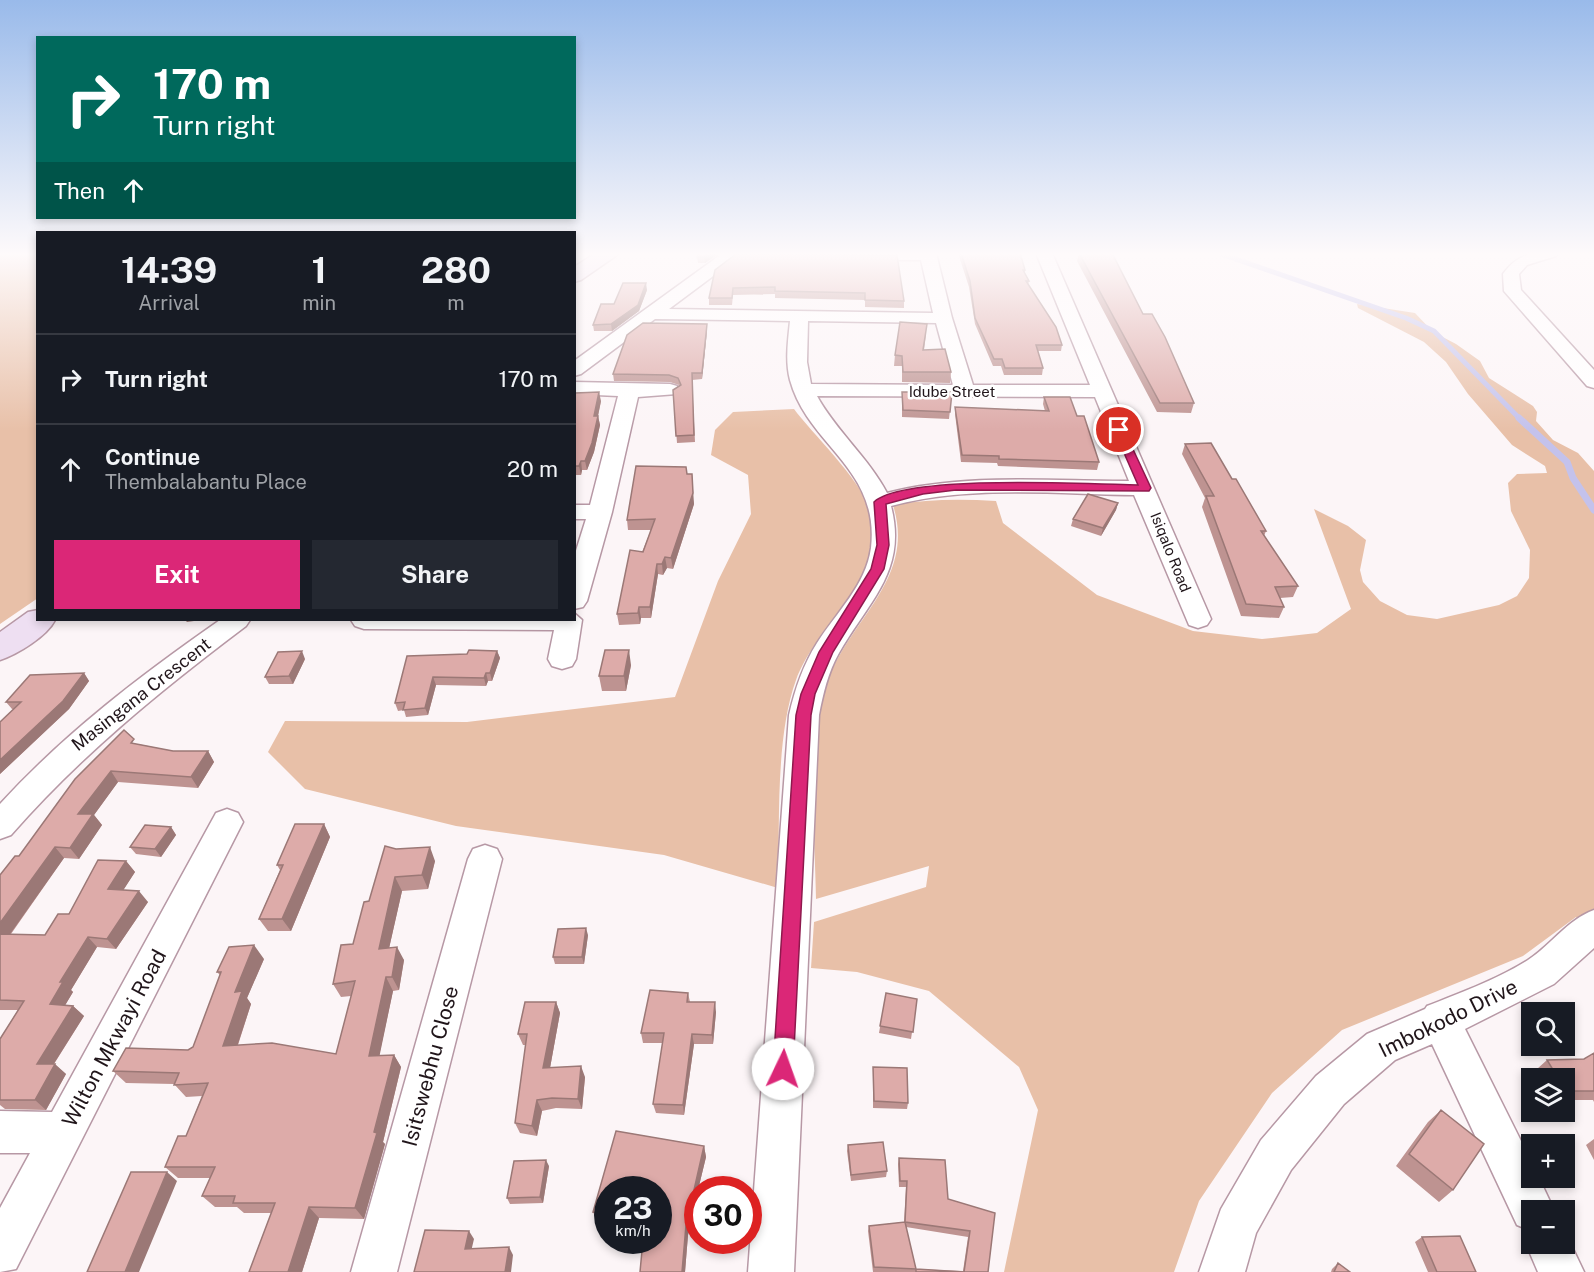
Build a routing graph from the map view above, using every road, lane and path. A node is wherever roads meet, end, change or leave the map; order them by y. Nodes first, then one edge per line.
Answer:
1 (942, 312) edge
2 (1069, 312) edge
3 (1532, 312) edge
4 (650, 314) joint
5 (799, 316) junction
6 (943, 318) junction
7 (576, 369) edge
8 (1594, 382) edge
9 (576, 388) edge
10 (670, 390) dead end
11 (803, 390) junction
12 (629, 391) junction
13 (965, 391) junction
14 (1102, 392) junction
15 (1145, 488) junction
16 (880, 502) junction
17 (576, 512) edge
18 (600, 512) junction
19 (576, 596) edge
20 (1198, 619) dead end
21 (38, 621) edge
22 (236, 621) edge
23 (570, 621) edge
24 (0, 648) edge
25 (562, 659) dead end
26 (227, 822) dead end
27 (0, 826) edge
28 (485, 860) dead end
29 (1594, 926) edge
30 (1440, 1019) junction
31 (0, 1132) edge
32 (63, 1133) junction
33 (1527, 1200) edge
34 (0, 1253) edge
35 (1553, 1254) edge
36 (374, 1272) edge
37 (771, 1272) edge
38 (1222, 1272) edge
39 (1561, 1272) edge

1 - 6 street
2 - 14 street, Isiqalo Road
3 - 8 street
4 - 5 street
4 - 7 street
5 - 6 street
5 - 11 street
6 - 13 street
9 - 12 street
10 - 12 street
11 - 13 street, Idube Street
11 - 16 street
12 - 18 street
13 - 14 street, Idube Street
14 - 15 street, Isiqalo Road
15 - 16 street
15 - 20 street, Isiqalo Road
16 - 37 street
17 - 18 street
18 - 19 street
21 - 24 main road
22 - 27 street, Masingana Crescent
23 - 25 street
26 - 32 street, Wilton Mkwayi Road
28 - 36 street, Isitswebhu Close
29 - 30 street, Imbokodo Drive
30 - 33 street
30 - 38 street, Imbokodo Drive
31 - 32 street
32 - 34 street, Wilton Mkwayi Road
35 - 39 street

